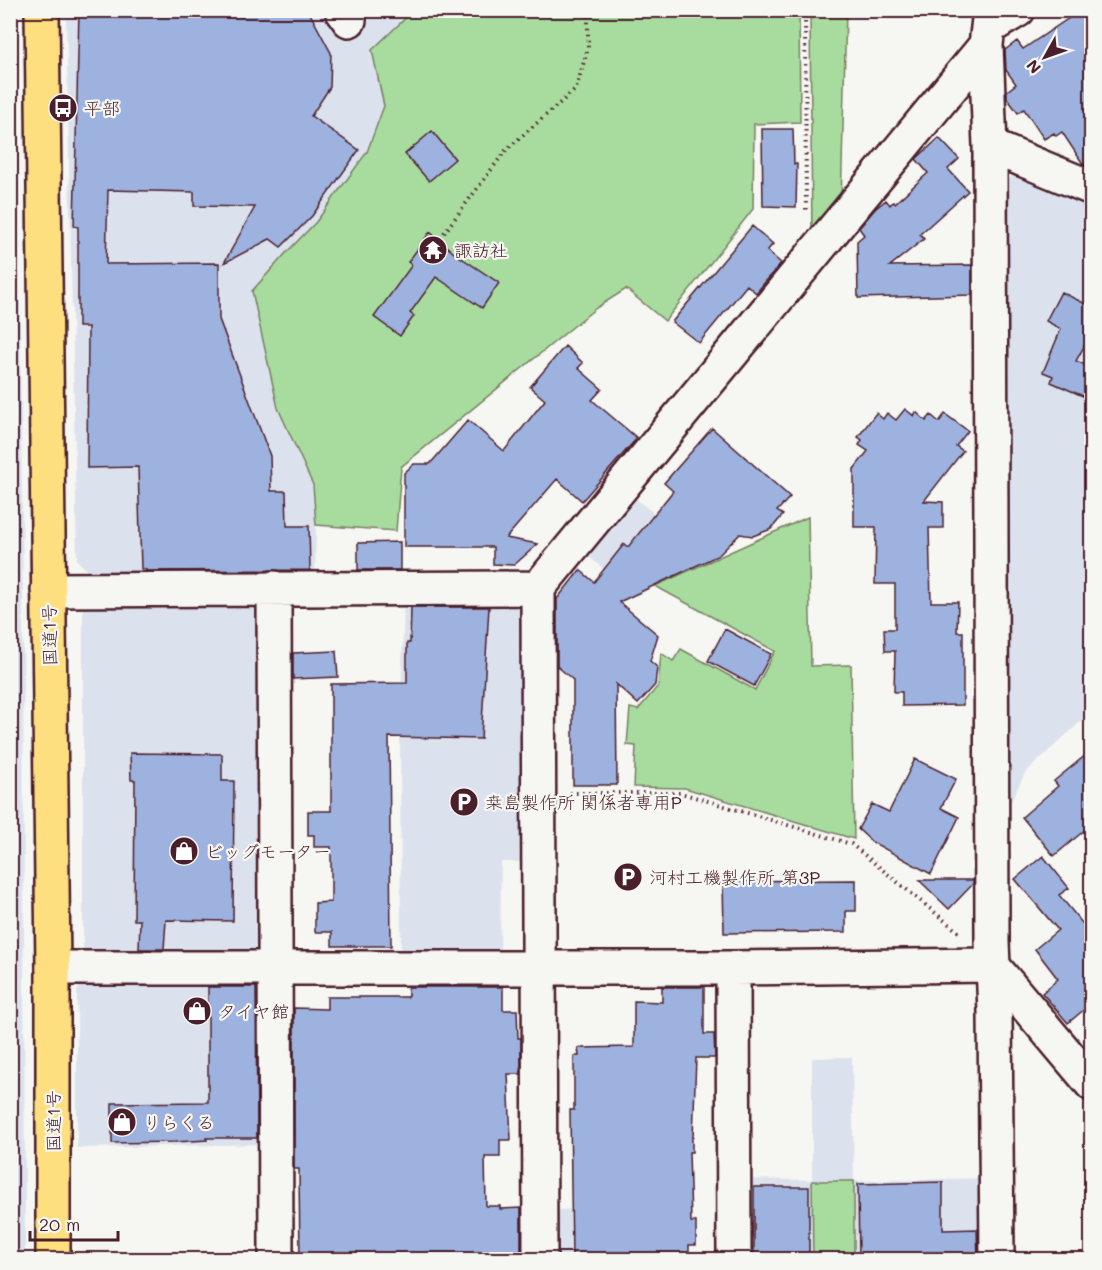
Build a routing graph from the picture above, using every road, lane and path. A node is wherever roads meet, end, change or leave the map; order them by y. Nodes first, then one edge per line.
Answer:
1 (42, 10) edge
2 (588, 10) edge
3 (805, 10) edge
4 (1018, 10) edge
5 (988, 28) edge
6 (990, 146) junction
7 (1092, 188) edge
8 (444, 233) dead end
9 (807, 260) junction
10 (274, 588) junction
11 (538, 588) junction
12 (48, 590) junction
13 (539, 793) junction
14 (992, 965) junction
15 (539, 967) junction
16 (53, 968) junction
17 (733, 968) junction
18 (275, 969) junction
19 (1092, 1084) edge
20 (53, 1260) edge
21 (276, 1260) edge
22 (540, 1260) edge
23 (734, 1260) edge
24 (997, 1260) edge

1 - 12 highway, 国道1号
2 - 8 path
3 - 9 path
4 - 5 street
5 - 6 street
5 - 9 street
6 - 7 street
6 - 14 street
9 - 11 street
10 - 11 street
10 - 12 street
10 - 18 street
11 - 13 street
12 - 16 highway, 国道1号
13 - 14 path
13 - 15 street
14 - 17 street
14 - 19 street
14 - 24 street
15 - 17 street
15 - 18 street
15 - 22 street
16 - 18 street
16 - 20 highway, 国道1号
17 - 23 street
18 - 21 street

